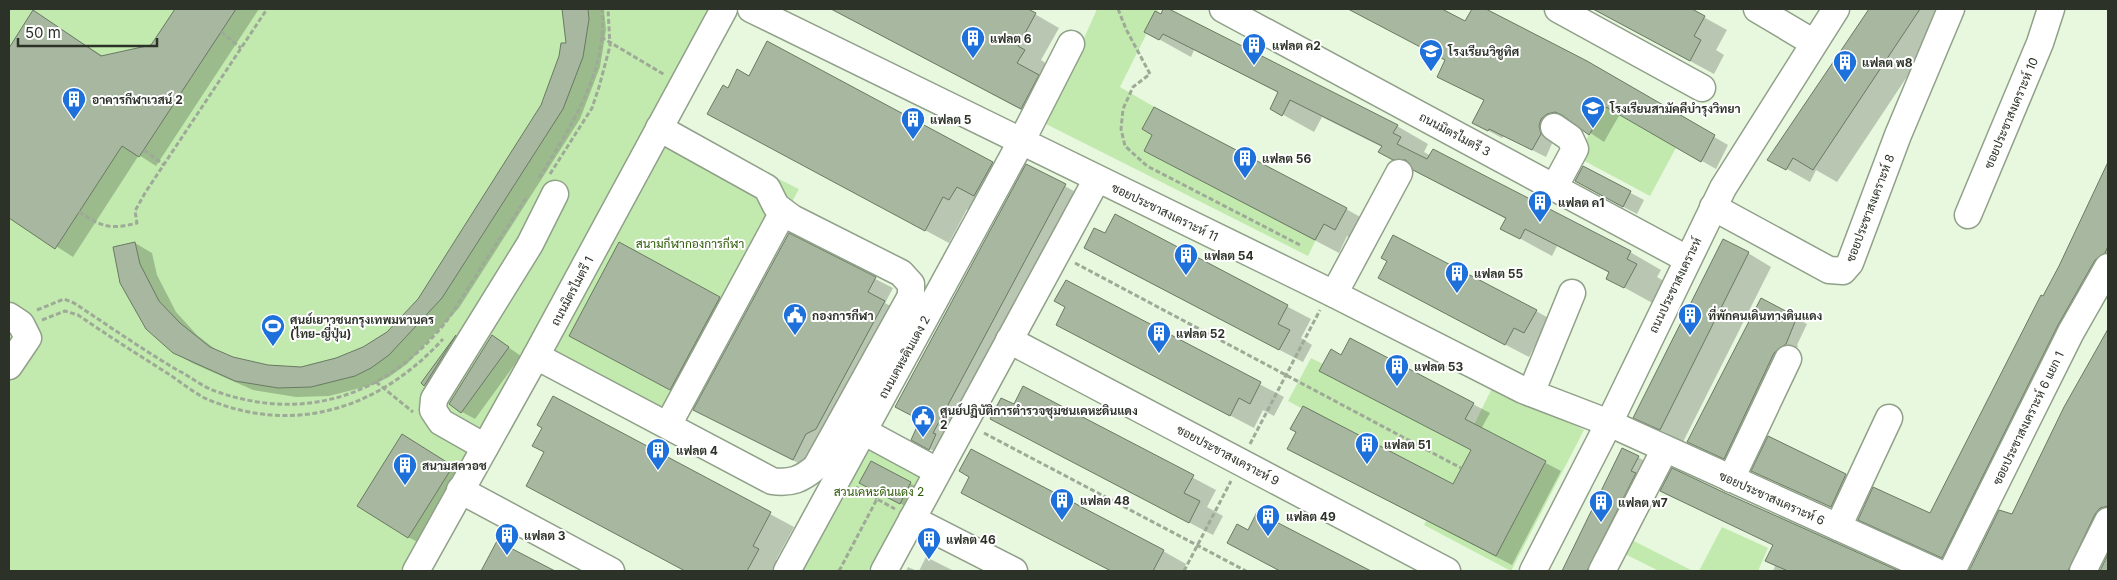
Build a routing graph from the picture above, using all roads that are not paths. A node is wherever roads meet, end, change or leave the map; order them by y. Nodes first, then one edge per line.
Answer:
1 (724, 9) edge
2 (751, 9) edge
3 (1223, 9) edge
4 (1558, 9) edge
5 (1757, 9) edge
6 (1836, 9) edge
7 (1951, 9) edge
8 (2051, 9) edge
9 (1814, 43) junction
10 (1071, 44) dead end
11 (1702, 88) dead end
12 (1554, 127) dead end
13 (659, 128) junction
14 (1021, 142) junction
15 (1399, 173) dead end
16 (1097, 180) junction
17 (545, 186) road end
18 (1554, 188) junction
19 (1713, 207) junction
20 (783, 212) junction
21 (1968, 215) dead end
22 (1687, 259) junction
23 (2108, 267) edge
24 (1332, 293) junction
25 (1572, 293) dead end
26 (24, 315) edge
27 (1009, 340) junction
28 (536, 356) junction
29 (1788, 360) dead end
30 (9, 366) edge
31 (1531, 393) junction
32 (1889, 418) dead end
33 (1608, 423) junction
34 (668, 425) junction
35 (863, 432) junction
36 (485, 447) junction
37 (1665, 449) junction
38 (937, 471) junction
39 (1731, 479) junction
40 (460, 490) junction
41 (912, 519) junction
42 (2108, 521) edge
43 (1838, 527) junction
44 (416, 571) edge
45 (611, 571) edge
46 (787, 571) edge
47 (884, 571) edge
48 (1014, 571) edge
49 (1448, 571) edge
50 (1533, 571) edge
51 (1602, 571) edge
52 (1935, 571) edge
53 (1952, 571) edge
54 (2083, 571) edge

1 - 13 street, ถนนมิตรไมตรี 1
2 - 14 street, ซอยประชาสงเคราะห์ 11
3 - 18 street, ถนนมิตรไมตรี 3
4 - 11 street
5 - 9 street
6 - 9 street, ถนนประชาสงเคราะห์
7 - 19 street, ซอยประชาสงเคราะห์ 8
8 - 21 street, ซอยประชาสงเคราะห์ 10
9 - 19 street, ถนนประชาสงเคราะห์
10 - 14 street, ถนนเคหะดินแดง 2
12 - 18 street
13 - 20 street
13 - 28 street, ถนนมิตรไมตรี 1
14 - 16 street, ซอยประชาสงเคราะห์ 11
14 - 35 street, ถนนเคหะดินแดง 2
15 - 24 street
16 - 24 street, ซอยประชาสงเคราะห์ 11
16 - 27 street
17 - 36 street
18 - 22 street, ถนนมิตรไมตรี 3
19 - 22 street, ถนนประชาสงเคราะห์
20 - 34 street
20 - 34 street
22 - 33 street, ถนนประชาสงเคราะห์
23 - 53 street, ซอยประชาสงเคราะห์ 6 แยก 1
24 - 31 street, ซอยประชาสงเคราะห์ 11
25 - 31 street
26 - 30 street
27 - 38 street
27 - 49 street, ซอยประชาสงเคราะห์ 9
28 - 34 street
28 - 36 street, ถนนมิตรไมตรี 1
29 - 39 street
31 - 33 street, ซอยประชาสงเคราะห์ 11
32 - 43 street
33 - 37 street, ซอยประชาสงเคราะห์ 6
33 - 50 street, ถนนประชาสงเคราะห์
35 - 38 street
35 - 46 street, ถนนเคหะดินแดง 2
36 - 40 street, ถนนมิตรไมตรี 1
37 - 39 street, ซอยประชาสงเคราะห์ 6
37 - 51 street
38 - 41 street
39 - 43 street, ซอยประชาสงเคราะห์ 6
40 - 44 street, ถนนมิตรไมตรี 1
40 - 45 street
41 - 47 street
41 - 48 street
42 - 54 street
43 - 52 street, ซอยประชาสงเคราะห์ 6

